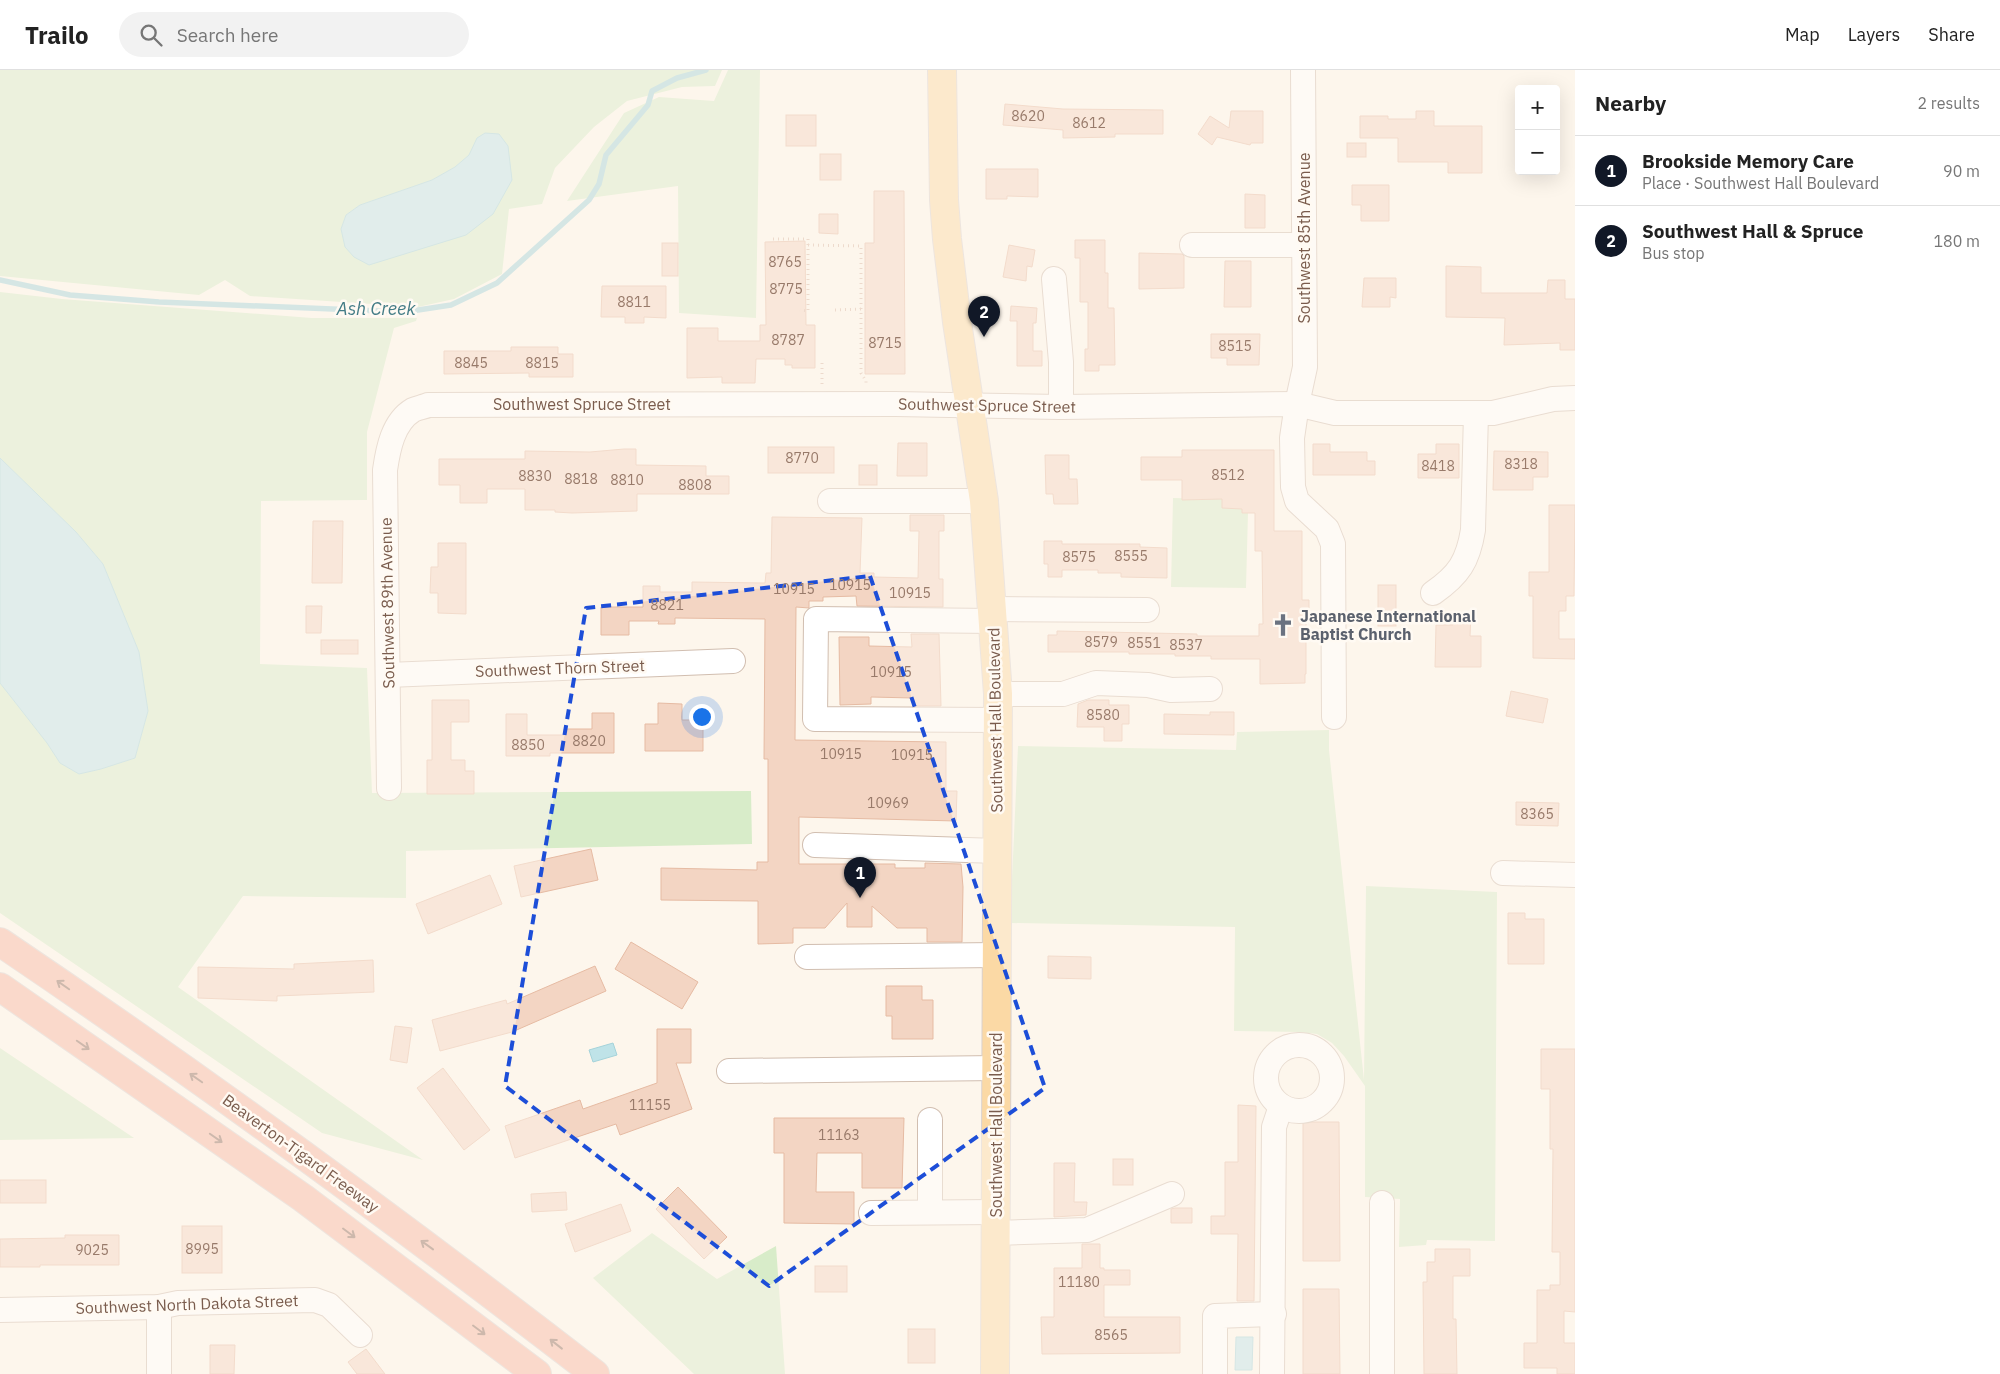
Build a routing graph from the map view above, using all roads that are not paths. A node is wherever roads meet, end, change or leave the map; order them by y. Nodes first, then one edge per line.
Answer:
1 (942, 70) edge
2 (1303, 70) edge
3 (1192, 245) dead end
4 (1304, 245) junction
5 (1054, 279) dead end
6 (1575, 398) edge
7 (1296, 404) junction
8 (970, 405) junction
9 (1061, 406) junction
10 (1476, 413) junction
11 (401, 421) joint
12 (830, 501) dead end
13 (984, 501) junction
14 (1433, 593) dead end
15 (1147, 610) dead end
16 (993, 615) junction
17 (733, 661) dead end
18 (388, 676) junction
19 (1210, 689) dead end
20 (997, 707) junction
21 (1334, 717) dead end
22 (389, 788) dead end
23 (815, 845) dead end
24 (997, 851) junction
25 (1503, 873) dead end
26 (1575, 875) edge
27 (0, 942) edge
28 (997, 955) junction
29 (806, 957) dead end
30 (0, 987) edge
31 (997, 1068) junction
32 (729, 1071) dead end
33 (1281, 1106) dead end
34 (930, 1120) dead end
35 (1172, 1194) dead end
36 (1382, 1203) dead end
37 (930, 1212) junction
38 (871, 1213) dead end
39 (996, 1222) junction
40 (159, 1307) junction
41 (0, 1310) edge
42 (1274, 1314) junction
43 (360, 1336) dead end
44 (160, 1374) edge
45 (537, 1374) edge
46 (595, 1374) edge
47 (996, 1374) edge
48 (1216, 1374) edge
49 (1272, 1374) edge
50 (1382, 1374) edge

1 - 8 main road, Southwest Hall Boulevard
2 - 4 street, Southwest 85th Avenue
3 - 4 street
4 - 7 street, Southwest 85th Avenue
5 - 9 street
6 - 10 street, Southwest Spruce Street
7 - 9 street, Southwest Spruce Street
7 - 10 street, Southwest Spruce Street
7 - 21 street, Southwest 85th Avenue
8 - 9 street, Southwest Spruce Street
8 - 11 street, Southwest Spruce Street
8 - 13 main road, Southwest Hall Boulevard
10 - 14 street
11 - 18 street, Southwest 89th Avenue
12 - 13 street
13 - 16 main road, Southwest Hall Boulevard
15 - 16 street
16 - 20 main road, Southwest Hall Boulevard
16 - 20 street
17 - 18 street, Southwest Thorn Street
18 - 22 street, Southwest 89th Avenue
19 - 20 street
20 - 24 main road, Southwest Hall Boulevard
23 - 24 street
24 - 28 main road, Southwest Hall Boulevard
25 - 26 street
46 -> 27 highway, Beaverton-Tigard Freeway
28 - 29 street
28 - 31 main road, Southwest Hall Boulevard
30 -> 45 highway
31 - 32 street
31 - 39 main road, Southwest Hall Boulevard
33 - 42 street
34 - 37 street
35 - 39 street
36 - 50 street
37 - 38 street
37 - 39 street
39 - 47 main road, Southwest Hall Boulevard
40 - 41 street, Southwest North Dakota Street
40 - 43 street, Southwest North Dakota Street
40 - 44 street
42 - 48 street
42 - 49 street

